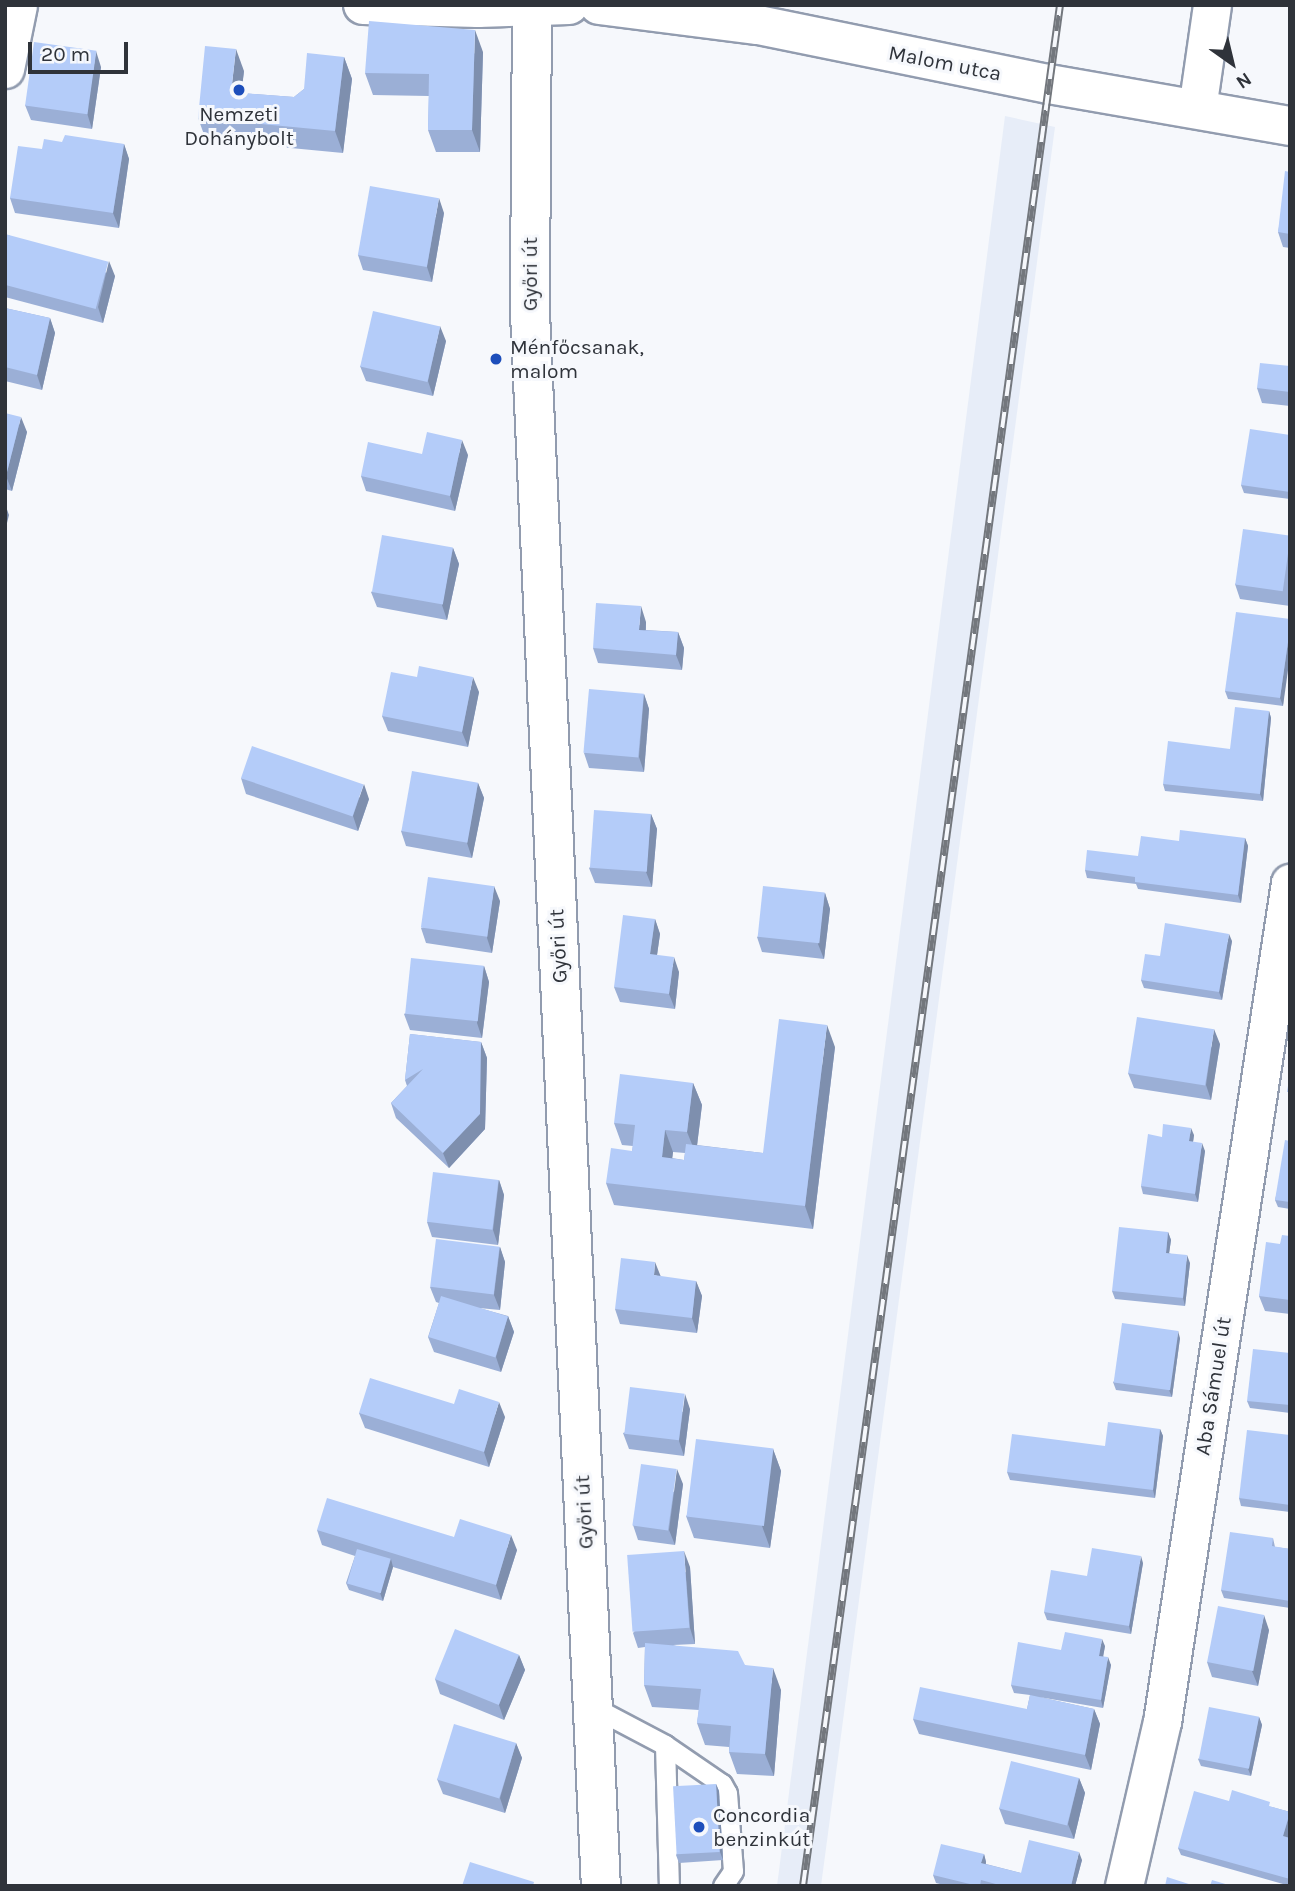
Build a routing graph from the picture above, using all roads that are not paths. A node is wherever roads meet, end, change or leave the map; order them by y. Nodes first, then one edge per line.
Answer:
1 (18, 5) edge
2 (362, 5) edge
3 (569, 5) edge
4 (599, 5) edge
5 (1212, 5) edge
6 (531, 6) edge
7 (5, 69) edge
8 (1198, 109) junction
9 (1290, 126) edge
10 (1290, 883) edge
11 (593, 1707) junction
12 (665, 1745) junction
13 (601, 1886) edge
14 (669, 1886) edge
15 (723, 1886) edge
16 (1124, 1886) edge

1 - 7 street
2 - 6 street
3 - 6 street
4 - 8 street, Malom utca
5 - 8 street
6 - 11 street, Győri út
8 - 9 street, Malom utca
10 - 16 street, Aba Sámuel út
11 - 12 lane
11 - 13 street, Győri út
12 - 14 lane
12 - 15 lane

